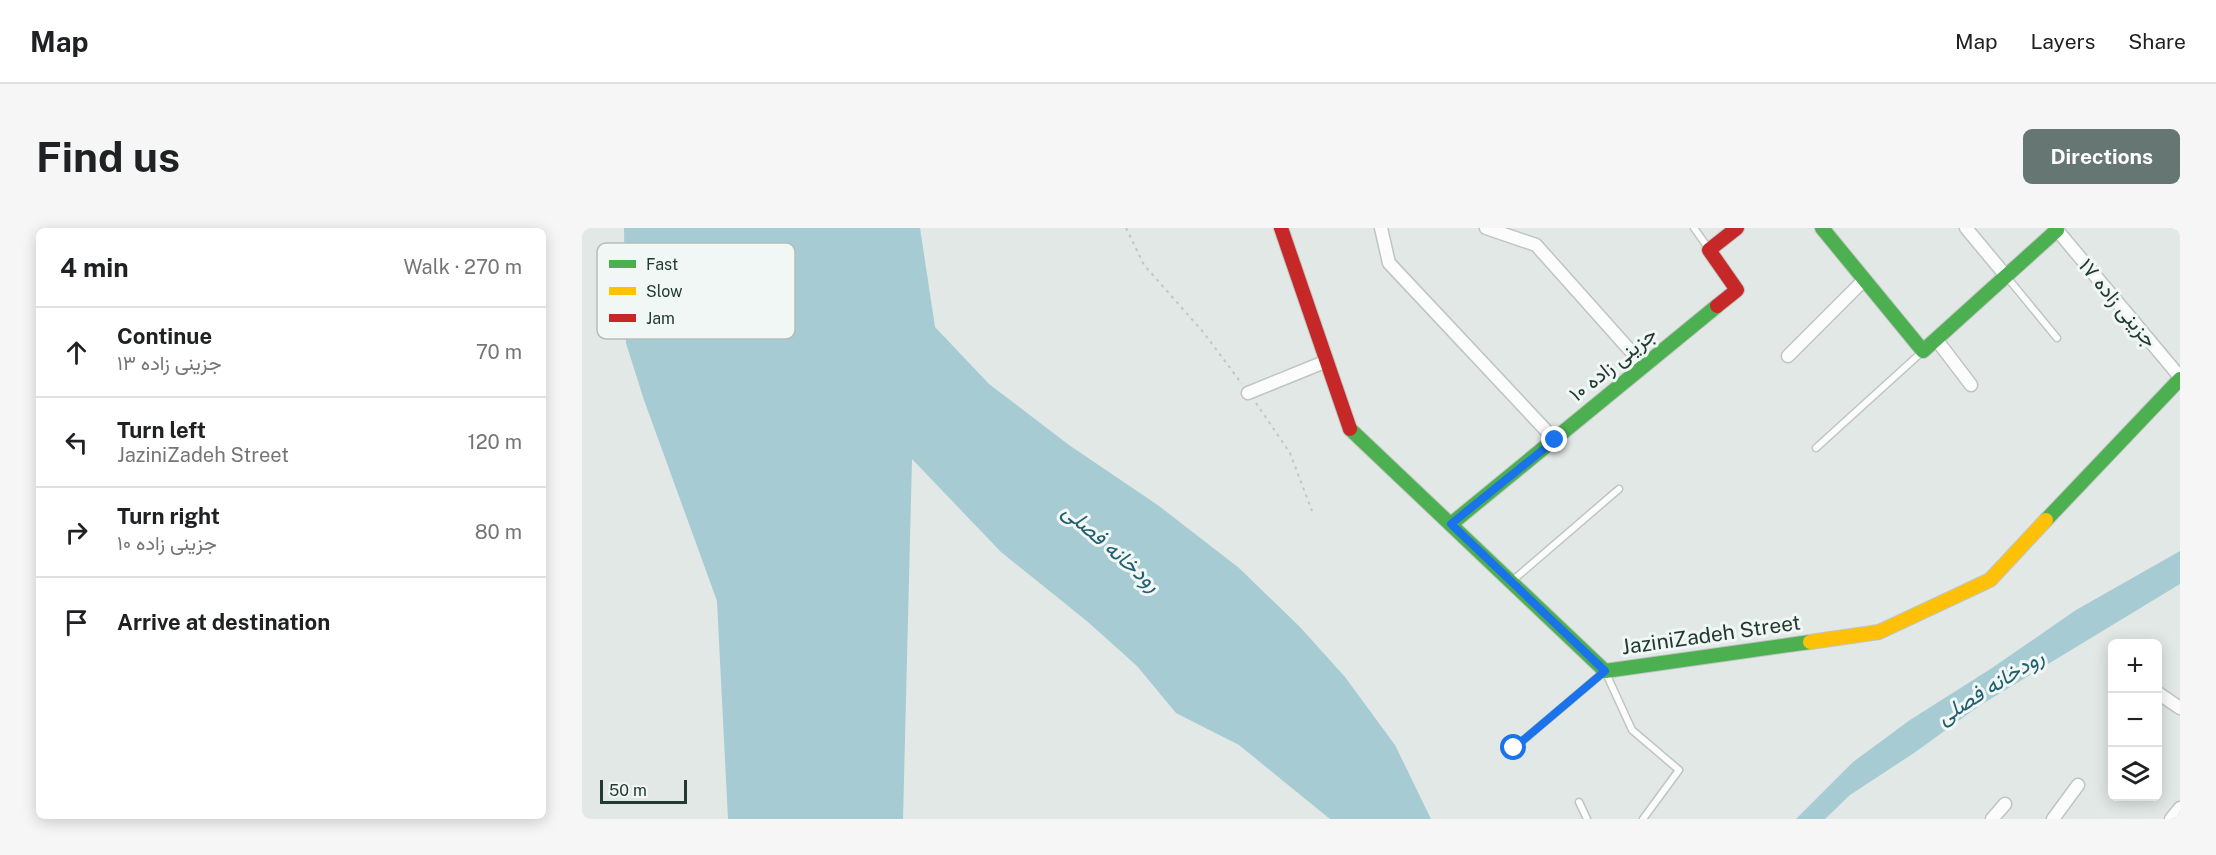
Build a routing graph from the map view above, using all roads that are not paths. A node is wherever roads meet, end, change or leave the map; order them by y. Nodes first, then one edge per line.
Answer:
1 (1282, 228) edge
2 (1381, 228) edge
3 (1486, 228) edge
4 (1694, 228) edge
5 (1737, 228) edge
6 (1822, 228) edge
7 (1966, 228) edge
8 (2056, 229) edge
9 (1709, 250) junction
10 (2006, 276) junction
11 (1864, 280) junction
12 (2058, 338) dead end
13 (1936, 339) junction
14 (1923, 351) junction
15 (1788, 356) dead end
16 (1327, 361) junction
17 (1644, 366) junction
18 (2180, 378) edge
19 (1971, 385) dead end
20 (1248, 393) road end
21 (1555, 440) junction
22 (1816, 448) dead end
23 (1619, 489) dead end
24 (1451, 524) junction
25 (1511, 581) junction
26 (1605, 671) junction
27 (2162, 696) edge
28 (2179, 704) edge
29 (1514, 748) dead end
30 (2078, 785) dead end
31 (1579, 802) dead end
32 (2005, 804) dead end
33 (2180, 808) edge
34 (1587, 819) edge
35 (1642, 819) edge
36 (1992, 819) edge
37 (2052, 819) edge
38 (2171, 819) edge

1 - 16 street, JaziniZadeh Street
2 - 21 street
3 - 17 street
4 - 9 lane
5 - 9 street
6 - 11 street
7 - 10 street
8 - 10 street
8 - 18 street, جزینی زاده ۱۷
9 - 17 street, جزینی زاده ۱۰
10 - 12 lane
10 - 13 street
11 - 14 street
11 - 15 street
13 - 14 street
13 - 19 street
14 - 22 lane
16 - 20 street
16 - 24 street, JaziniZadeh Street
17 - 21 street, جزینی زاده ۱۰
18 - 26 street, JaziniZadeh Street
21 - 24 street, جزینی زاده ۱۰
23 - 25 lane
24 - 25 street, JaziniZadeh Street
25 - 26 street, JaziniZadeh Street
26 - 29 lane
26 - 35 lane
27 - 28 street
30 - 37 street
31 - 34 lane
32 - 36 street
33 - 38 street

